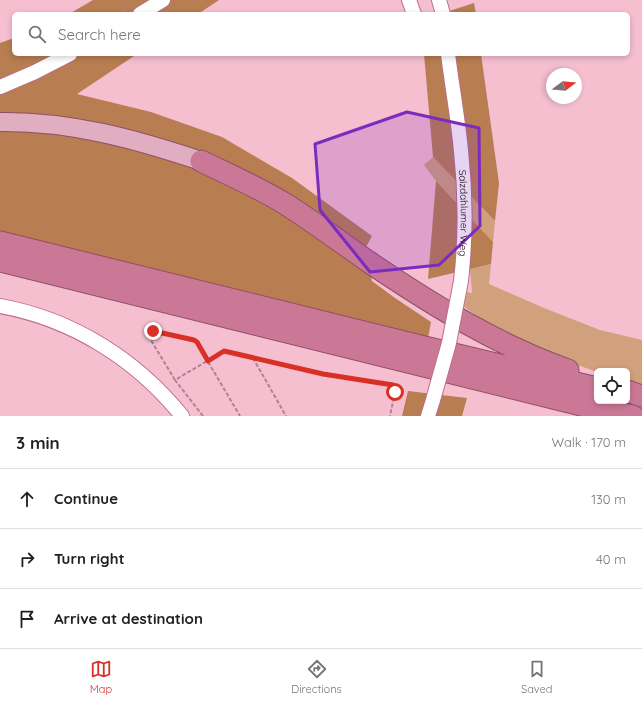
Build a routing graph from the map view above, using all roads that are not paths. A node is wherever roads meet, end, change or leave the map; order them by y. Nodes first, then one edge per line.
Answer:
1 (163, 0) edge
2 (409, 0) edge
3 (439, 0) edge
4 (143, 12) edge
5 (413, 12) edge
6 (442, 12) edge
7 (66, 56) edge
8 (448, 56) edge
9 (0, 87) edge
10 (0, 122) edge
11 (201, 161) joint
12 (0, 242) edge
13 (0, 261) edge
14 (0, 275) edge
15 (165, 302) junction
16 (0, 306) edge
17 (594, 379) edge
18 (594, 387) edge
19 (630, 392) edge
20 (630, 395) edge
21 (642, 397) edge
22 (182, 416) edge
23 (428, 416) edge
24 (633, 416) edge

1 - 4 street
2 - 5 street
3 - 6 street
7 - 9 street
8 - 23 street, Salzdahlumer Weg, bridge
10 - 11 main road
11 - 17 highway
12 - 18 highway
13 - 15 highway
14 - 15 highway
15 - 24 highway
16 - 22 street
19 - 21 highway
20 - 21 highway

